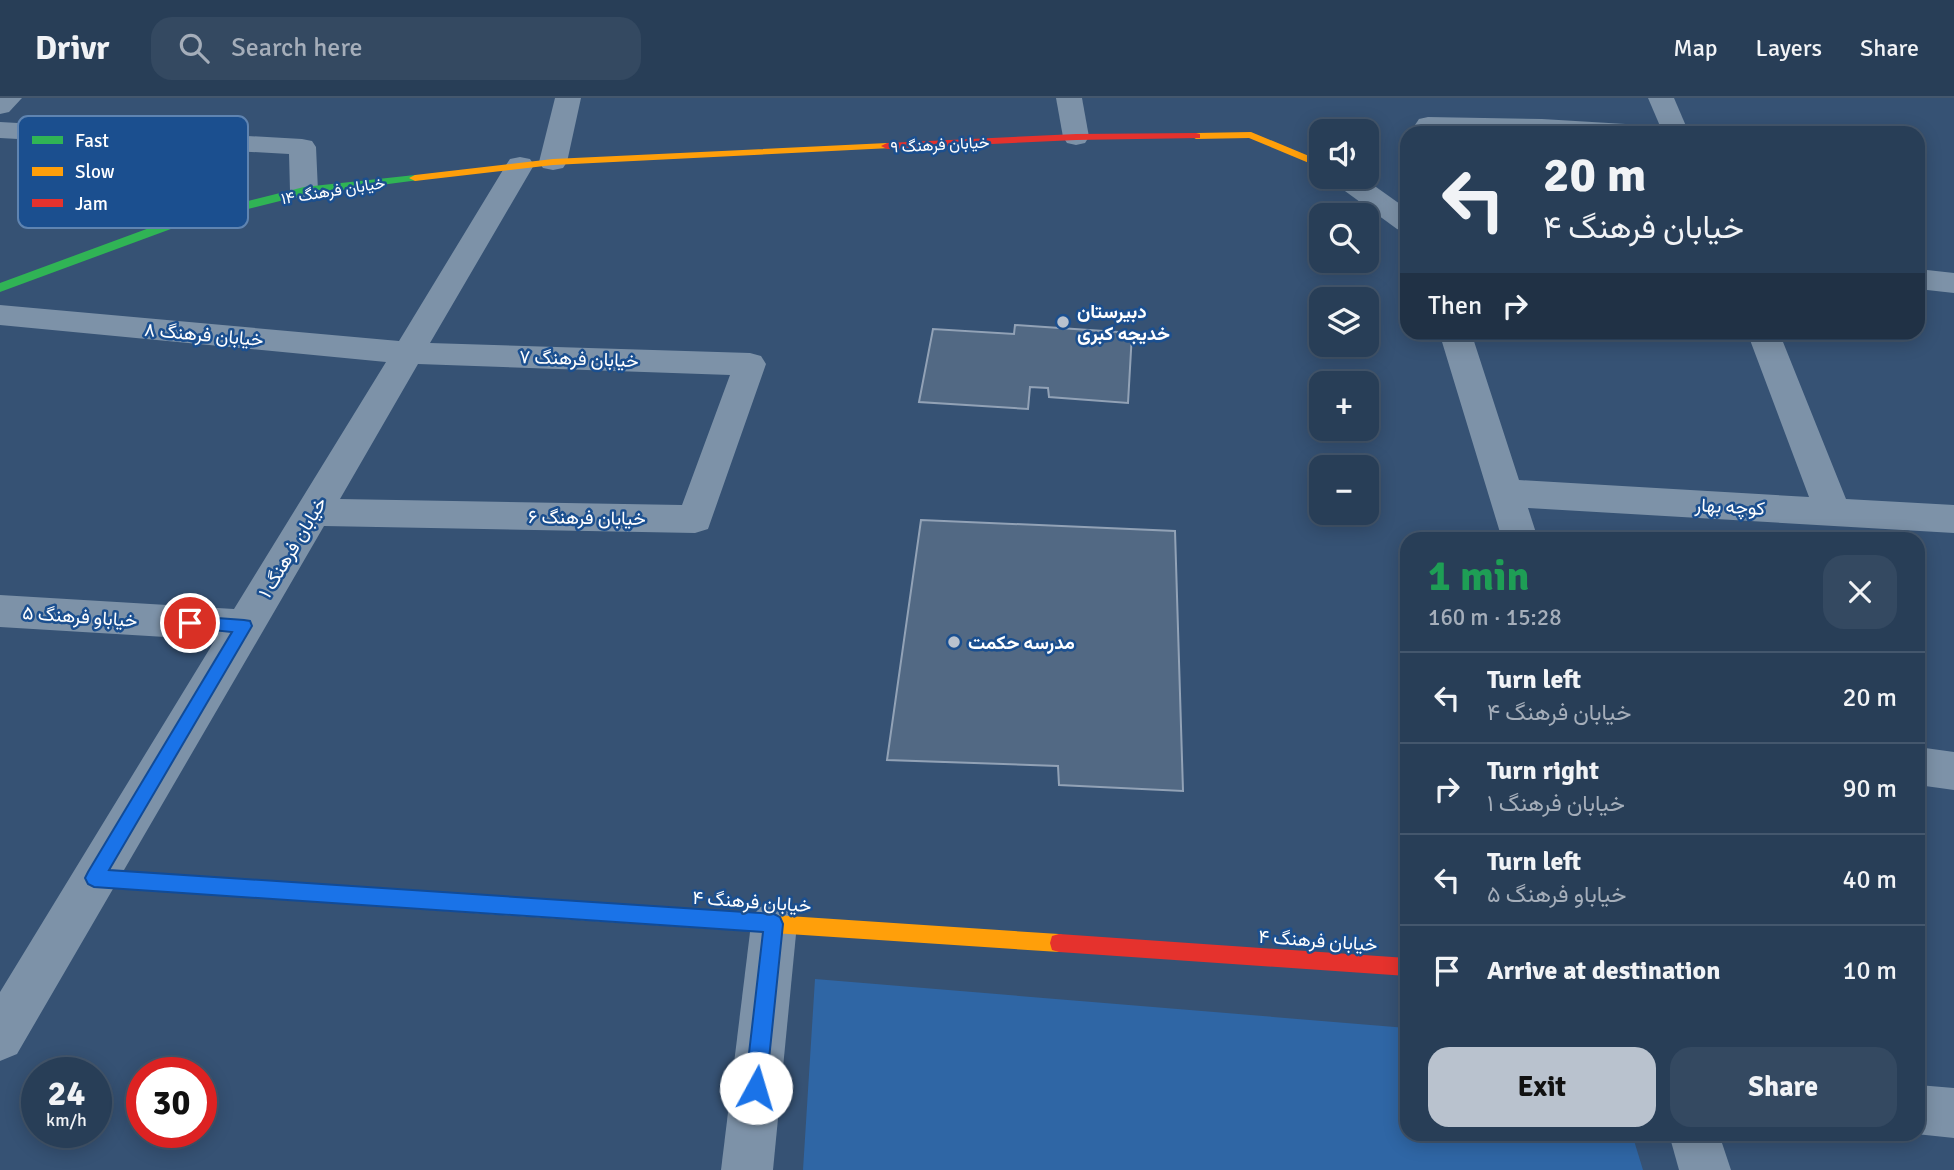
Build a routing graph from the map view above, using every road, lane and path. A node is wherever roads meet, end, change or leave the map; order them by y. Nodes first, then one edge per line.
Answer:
1 (9, 98) edge
2 (568, 98) edge
3 (1069, 98) edge
4 (1661, 98) edge
5 (0, 106) edge
6 (1428, 125) dead end
7 (1485, 126) edge
8 (1673, 126) edge
9 (0, 130) edge
10 (18, 131) edge
11 (1076, 137) junction
12 (248, 144) edge
13 (1309, 160) edge
14 (553, 162) junction
15 (520, 166) junction
16 (1360, 189) edge
17 (304, 191) junction
18 (248, 205) edge
19 (1400, 218) edge
20 (162, 228) edge
21 (1925, 280) edge
22 (1954, 282) edge
23 (0, 288) edge
24 (0, 315) edge
25 (1458, 340) edge
26 (1766, 340) edge
27 (408, 353) junction
28 (750, 363) joint
29 (1506, 493) junction
30 (313, 512) junction
31 (1833, 512) junction
32 (1954, 519) edge
33 (1518, 532) edge
34 (0, 611) edge
35 (244, 626) junction
36 (1925, 767) edge
37 (1954, 771) edge
38 (94, 878) junction
39 (774, 924) junction
40 (1400, 967) edge
41 (0, 1036) edge
42 (1925, 1111) edge
43 (1954, 1113) edge
44 (1696, 1141) edge
45 (747, 1170) edge
46 (1705, 1170) edge

1 - 5 street
2 - 14 street
3 - 11 street
4 - 8 street
6 - 7 street
9 - 10 street
11 - 13 street, خیابان فرهنگ ۹
11 - 14 street, خیابان فرهنگ ۹
12 - 17 street
14 - 15 street, خیابان فرهنگ ۱۴
15 - 17 street, خیابان فرهنگ ۱۴
15 - 27 street, خیابان فرهنگ ۱
16 - 19 street
17 - 18 street, خیابان فرهنگ ۱۴
20 - 23 street, خیابان فرهنگ ۱۴
21 - 22 street
24 - 27 street, خیابان فرهنگ ۸
25 - 29 street
26 - 31 street
27 - 28 street, خیابان فرهنگ ۷
27 - 30 street, خیابان فرهنگ ۱
28 - 30 street, خیابان فرهنگ ۶
29 - 31 street, کوچه بهار
29 - 33 street
30 - 35 street, خیابان فرهنگ ۱
31 - 32 street, کوچه بهار
34 - 35 street, خیاباو فرهنگ ۵
35 - 38 street, خیابان فرهنگ ۱
36 - 37 street
38 - 39 street, خیابان فرهنگ ۴
38 - 41 street, خیابان فرهنگ ۱
39 - 40 street, خیابان فرهنگ ۴
39 - 45 street
42 - 43 street
44 - 46 street

